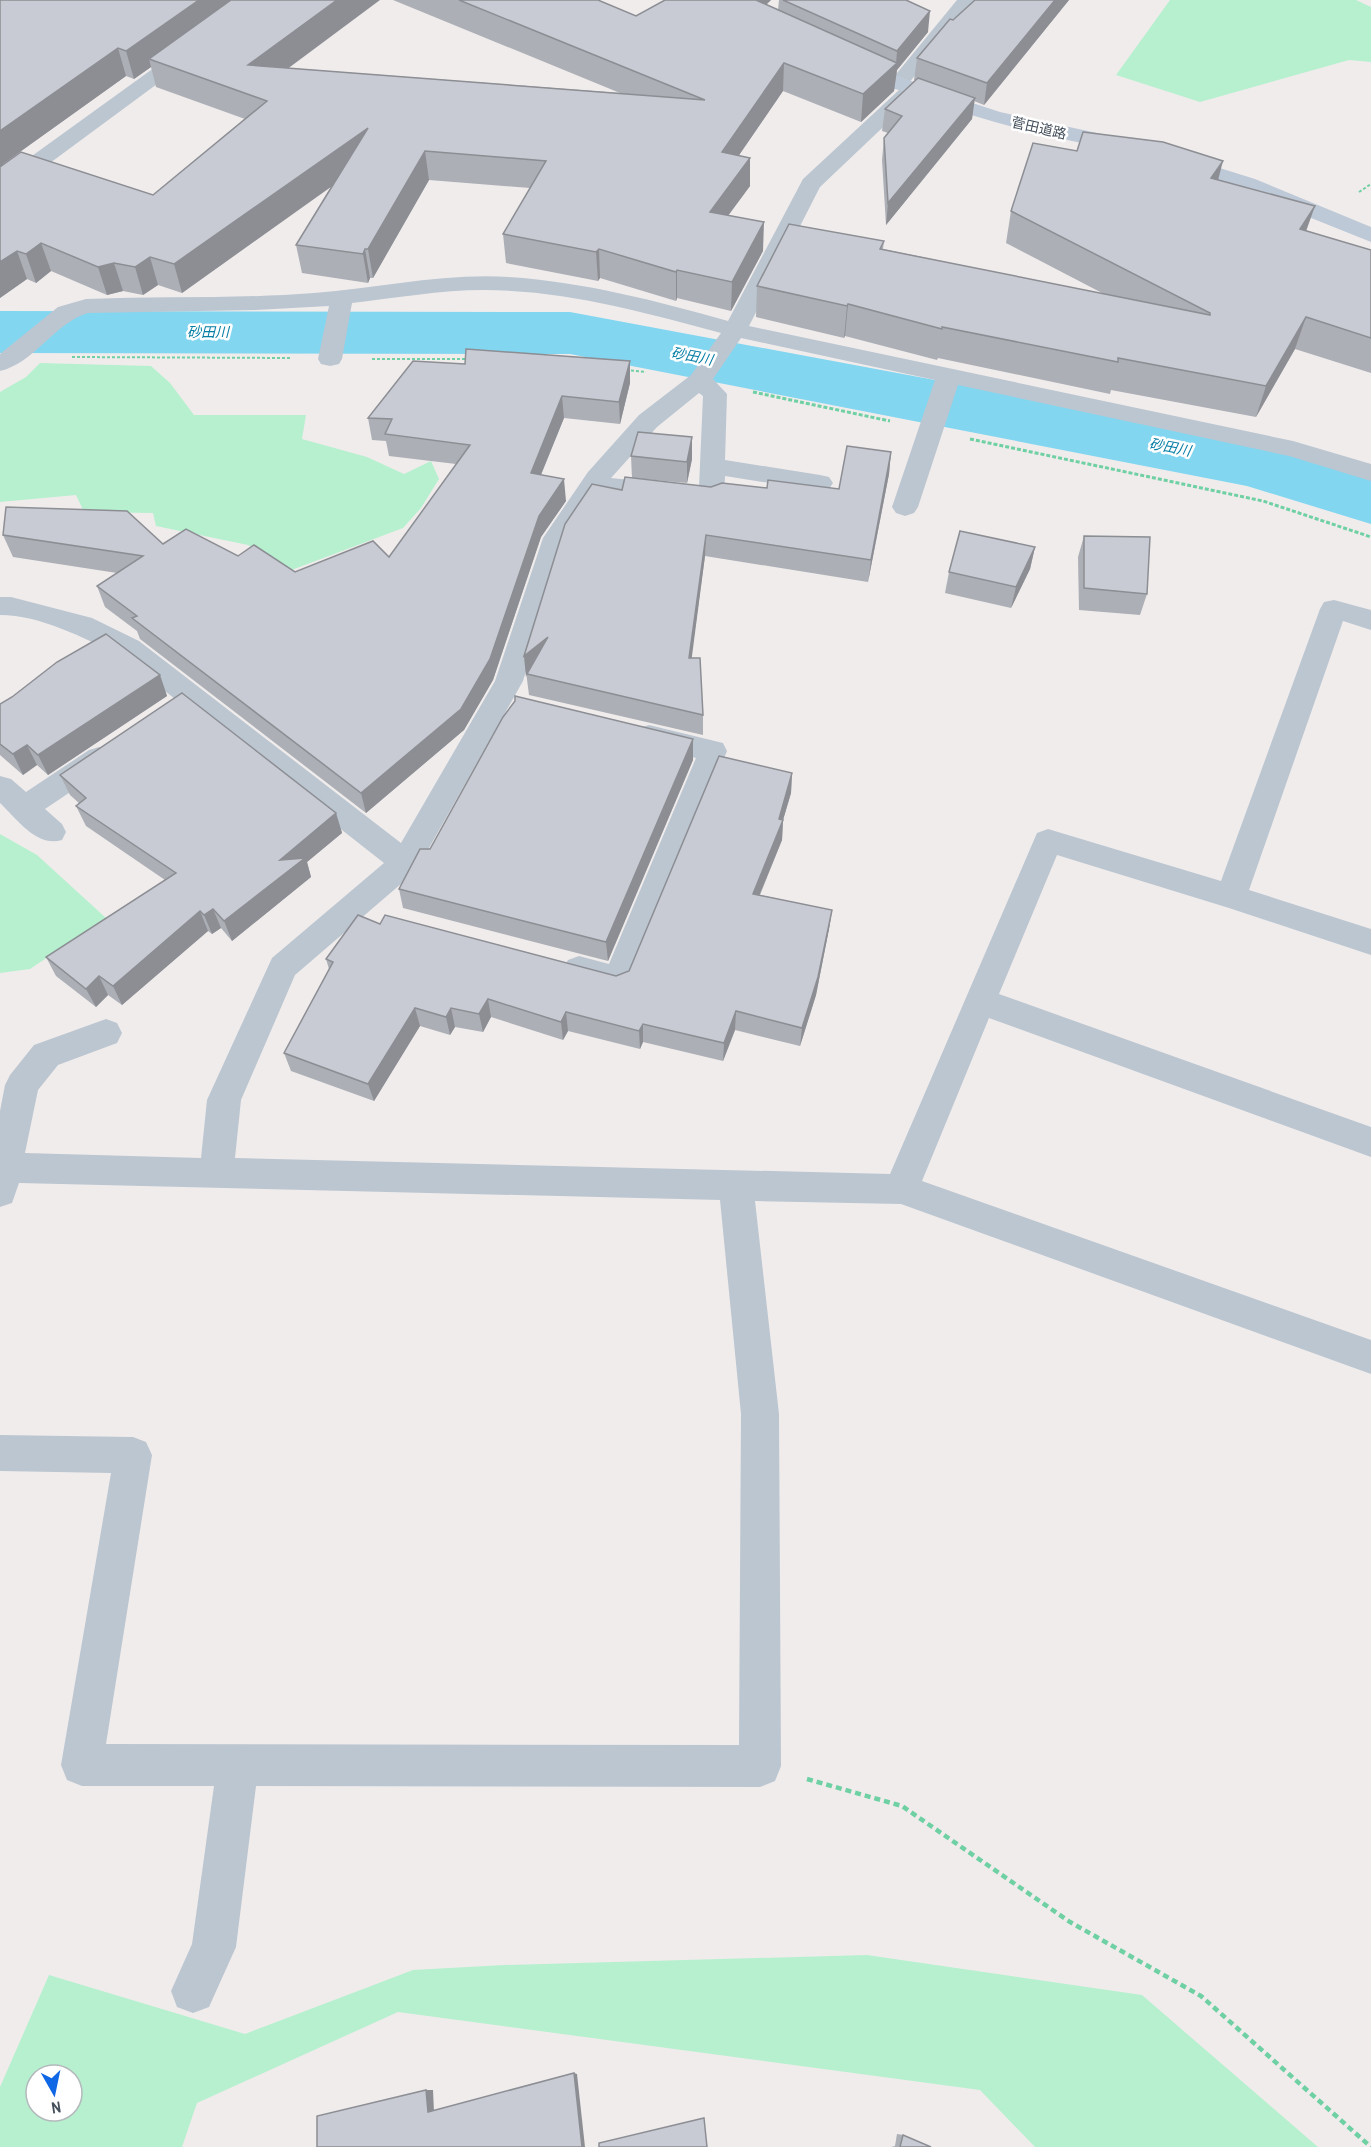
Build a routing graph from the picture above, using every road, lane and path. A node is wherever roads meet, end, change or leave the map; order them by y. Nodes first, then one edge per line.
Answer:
1 (261, 0) edge
2 (967, 0) edge
3 (835, 55) edge
4 (904, 87) junction
5 (0, 189) edge
6 (1371, 235) edge
7 (341, 305) junction
8 (729, 338) junction
9 (330, 359) dead end
10 (7, 360) edge
11 (950, 375) junction
12 (700, 380) junction
13 (712, 466) junction
14 (1371, 473) edge
15 (820, 483) dead end
16 (594, 485) junction
17 (905, 507) dead end
18 (0, 606) edge
19 (1371, 620) edge
20 (622, 730) edge
21 (122, 742) edge
22 (0, 787) edge
23 (24, 809) junction
24 (51, 832) dead end
25 (405, 863) junction
26 (1231, 896) junction
27 (351, 909) junction
28 (384, 918) edge
29 (1371, 942) edge
30 (551, 961) edge
31 (980, 1001) junction
32 (106, 1033) dead end
33 (1371, 1142) edge
34 (218, 1172) junction
35 (2, 1180) edge
36 (736, 1185) junction
37 (900, 1190) junction
38 (1371, 1357) edge
39 (0, 1453) edge
40 (238, 1765) junction
41 (760, 1766) junction
42 (193, 1991) dead end
43 (1371, 2147) edge

1 - 5 street
2 - 4 street
3 - 4 street, 菅田道路
4 - 6 street, 菅田道路
4 - 8 street
7 - 8 street
7 - 9 street
7 - 10 street
8 - 11 street
8 - 12 street
11 - 14 street
11 - 17 street
12 - 13 street
12 - 16 street
13 - 15 street
13 - 16 street
16 - 25 street
18 - 25 street
19 - 26 street
20 - 30 street
21 - 23 street
22 - 23 street
23 - 24 street
25 - 27 street
26 - 29 street
26 - 31 street
27 - 28 street
27 - 34 street
31 - 33 street
31 - 37 street
32 - 35 street
34 - 35 street
34 - 36 street
36 - 37 street
36 - 41 street
37 - 38 street
39 - 40 street
40 - 41 street
40 - 42 street
41 - 43 path

